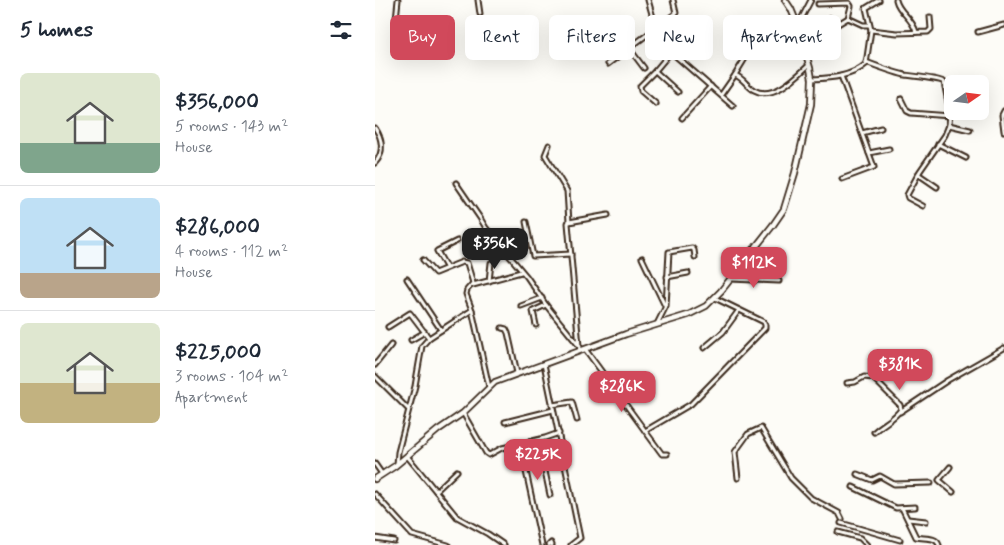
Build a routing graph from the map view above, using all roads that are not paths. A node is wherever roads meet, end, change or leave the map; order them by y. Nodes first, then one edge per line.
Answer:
1 (397, 0) edge
2 (478, 0) edge
3 (649, 0) edge
4 (673, 0) edge
5 (785, 0) edge
6 (811, 0) edge
7 (879, 0) edge
8 (895, 0) edge
9 (818, 4) dead end
10 (480, 14) dead end
11 (396, 15) edge
12 (653, 15) edge
13 (673, 15) edge
14 (793, 15) edge
15 (803, 15) edge
16 (848, 18) junction
17 (930, 18) dead end
18 (841, 22) edge
19 (869, 25) junction
20 (1004, 25) edge
21 (871, 30) junction
22 (916, 32) junction
23 (978, 32) dead end
24 (635, 56) edge
25 (613, 60) edge
26 (664, 60) edge
27 (680, 60) edge
28 (744, 60) edge
29 (807, 60) edge
30 (866, 62) junction
31 (608, 64) dead end
32 (809, 65) junction
33 (644, 68) dead end
34 (656, 70) junction
35 (735, 75) junction
36 (841, 76) junction
37 (812, 79) junction
38 (944, 85) edge
39 (711, 86) junction
40 (678, 92) dead end
41 (721, 94) junction
42 (901, 99) dead end
43 (656, 104) dead end
44 (733, 106) dead end
45 (1004, 111) edge
46 (944, 116) edge
47 (682, 118) dead end
48 (950, 120) edge
49 (949, 125) junction
50 (375, 128) edge
51 (881, 128) dead end
52 (970, 130) dead end
53 (1004, 131) edge
54 (861, 133) junction
55 (380, 136) junction
56 (375, 138) edge
57 (938, 144) junction
58 (549, 145) dead end
59 (889, 149) dead end
60 (869, 153) junction
61 (966, 158) dead end
62 (375, 163) edge
63 (918, 174) junction
64 (842, 179) dead end
65 (455, 184) dead end
66 (937, 187) dead end
67 (923, 206) dead end
68 (609, 215) dead end
69 (526, 222) dead end
70 (569, 222) junction
71 (457, 241) dead end
72 (571, 254) junction
73 (695, 257) dead end
74 (642, 258) dead end
75 (423, 260) dead end
76 (491, 263) dead end
77 (446, 267) junction
78 (522, 272) junction
79 (688, 273) dead end
80 (667, 276) junction
81 (407, 279) dead end
82 (730, 279) junction
83 (779, 280) dead end
84 (489, 281) junction
85 (473, 285) junction
86 (541, 298) junction
87 (715, 298) junction
88 (547, 305) junction
89 (521, 306) dead end
90 (666, 306) junction
91 (472, 310) junction
92 (739, 310) junction
93 (657, 324) junction
94 (536, 325) dead end
95 (388, 327) dead end
96 (502, 328) dead end
97 (441, 330) junction
98 (425, 332) junction
99 (429, 338) junction
100 (411, 340) dead end
101 (391, 345) dead end
102 (704, 348) dead end
103 (1004, 348) edge
104 (579, 349) junction
105 (585, 349) junction
106 (544, 364) junction
107 (375, 365) edge
108 (517, 373) junction
109 (375, 376) edge
110 (847, 383) dead end
111 (489, 387) junction
112 (552, 405) junction
113 (408, 409) junction
114 (553, 410) junction
115 (900, 412) junction
116 (463, 413) junction
117 (577, 420) dead end
118 (505, 422) dead end
119 (645, 431) junction
120 (874, 432) dead end
121 (559, 433) junction
122 (667, 454) dead end
123 (407, 456) junction
124 (564, 456) junction
125 (543, 462) junction
126 (375, 464) edge
127 (397, 464) junction
128 (950, 467) dead end
129 (457, 471) dead end
130 (382, 474) junction
131 (857, 474) dead end
132 (738, 478) dead end
133 (375, 479) edge
134 (931, 483) dead end
135 (853, 487) dead end
136 (436, 490) junction
137 (953, 492) dead end
138 (375, 494) edge
139 (550, 495) dead end
140 (915, 507) dead end
141 (902, 508) junction
142 (908, 519) junction
143 (925, 521) dead end
144 (838, 532) dead end
145 (375, 538) edge
146 (900, 540) dead end
147 (394, 541) dead end
148 (448, 545) edge
149 (504, 545) edge
150 (542, 545) edge
151 (571, 545) edge
152 (867, 545) edge
153 (939, 545) edge

1 - 11 street
2 - 10 street
3 - 12 street
4 - 13 street
5 - 14 street
6 - 15 street
7 - 19 street
8 - 22 street
9 - 16 street
16 - 18 street
16 - 19 street
17 - 22 street
19 - 21 street
20 - 23 street
21 - 22 street
21 - 30 street
24 - 33 street
25 - 31 street
26 - 34 street
27 - 39 street
28 - 35 street
29 - 32 street
30 - 36 street
30 - 38 street
32 - 35 street
32 - 37 street
34 - 40 street
34 - 43 street
35 - 41 street
36 - 37 street
36 - 54 street
37 - 82 street
39 - 41 street
39 - 47 street
41 - 44 street
42 - 46 street
45 - 53 street
48 - 49 street
49 - 52 street
49 - 57 street
50 - 55 street
51 - 54 street
54 - 60 street
55 - 56 street
55 - 62 street
57 - 61 street
57 - 63 street
58 - 70 street
59 - 60 street
60 - 64 street
63 - 66 street
63 - 67 street
65 - 78 street
68 - 70 street
69 - 72 street
70 - 72 street
71 - 77 street
72 - 104 street
73 - 80 street
74 - 90 street
75 - 77 street
76 - 84 street
77 - 85 street
78 - 84 street
78 - 86 street
79 - 80 street
80 - 90 street
81 - 97 street
82 - 83 street
82 - 87 street
84 - 85 street
85 - 91 street
86 - 88 street
86 - 89 street
87 - 92 street
87 - 93 street
88 - 94 street
88 - 104 street
90 - 93 street
91 - 97 street
91 - 111 street
92 - 102 street
92 - 119 street
93 - 105 street
95 - 98 street
96 - 108 street
97 - 99 street
98 - 99 street
98 - 100 street
99 - 113 street
101 - 107 street
103 - 115 street
104 - 105 street
104 - 106 street
105 - 119 street
106 - 108 street
106 - 112 street
108 - 111 street
109 - 113 street
110 - 115 street
111 - 116 street
112 - 114 street
112 - 117 street
113 - 127 street
114 - 118 street
114 - 121 street
115 - 120 street
116 - 121 street
116 - 123 street
119 - 122 street
121 - 124 street
123 - 127 street
123 - 136 street
124 - 125 street
124 - 151 street
125 - 139 street
125 - 150 street
126 - 130 street
127 - 130 street
128 - 137 street
129 - 136 street
130 - 133 street
131 - 134 street
132 - 146 street
135 - 141 street
136 - 149 street
138 - 148 street
140 - 141 street
141 - 142 street
142 - 143 street
142 - 153 street
144 - 152 street
145 - 147 street

